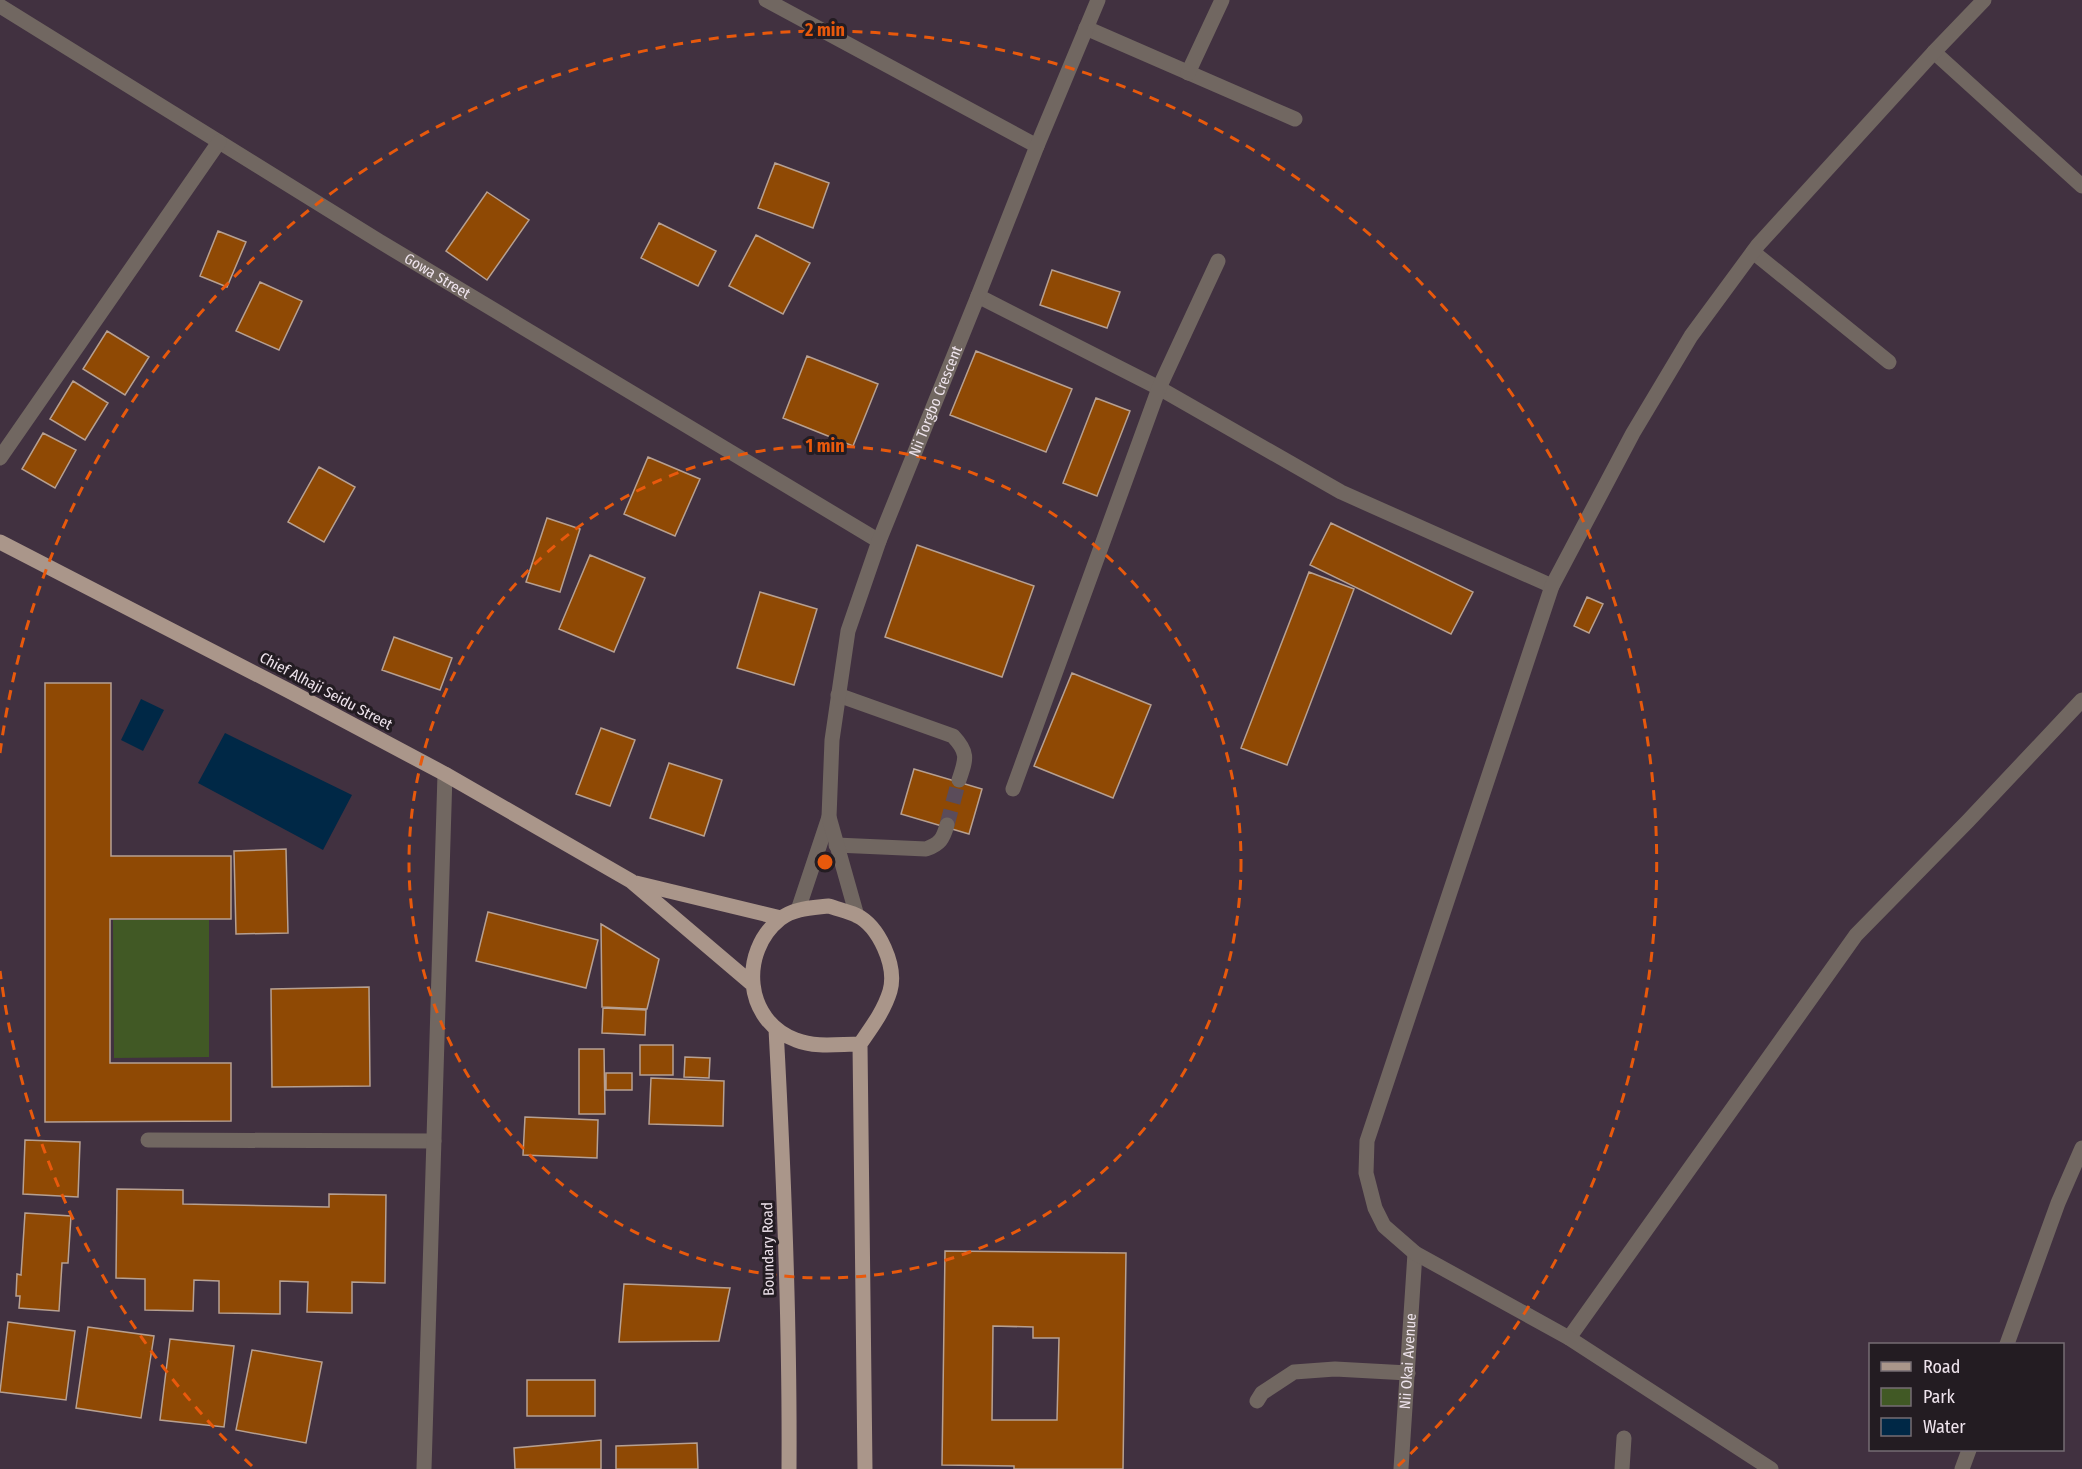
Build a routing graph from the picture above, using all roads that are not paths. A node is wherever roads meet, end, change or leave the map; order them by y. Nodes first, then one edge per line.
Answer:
1 (766, 0) edge
2 (1098, 0) edge
3 (1222, 0) edge
4 (1974, 3) edge
5 (0, 6) edge
6 (1086, 28) junction
7 (1934, 52) junction
8 (1188, 72) junction
9 (1295, 119) dead end
10 (219, 142) junction
11 (1037, 146) junction
12 (2082, 186) edge
13 (1753, 252) junction
14 (1218, 261) dead end
15 (978, 296) junction
16 (1889, 362) dead end
17 (1159, 388) junction
18 (0, 458) edge
19 (879, 541) junction
20 (0, 542) edge
21 (1552, 586) junction
22 (838, 695) junction
23 (2082, 700) edge
24 (445, 774) junction
25 (959, 780) tunnel mouth
26 (1013, 789) dead end
27 (829, 817) junction
28 (947, 825) tunnel mouth
29 (836, 845) junction
30 (630, 881) junction
31 (798, 910) junction
32 (858, 916) junction
33 (781, 918) junction
34 (752, 983) junction
35 (776, 1029) junction
36 (860, 1044) junction
37 (148, 1140) dead end
38 (434, 1141) junction
39 (2082, 1148) edge
40 (1415, 1253) junction
41 (1569, 1338) junction
42 (2007, 1343) edge
43 (1408, 1373) junction
44 (1257, 1401) dead end
45 (1624, 1438) dead end
46 (1968, 1451) edge
47 (424, 1469) edge
48 (789, 1469) edge
49 (865, 1469) edge
50 (1401, 1469) edge
51 (1622, 1469) edge
52 (1771, 1469) edge
53 (1962, 1469) edge

1 - 11 street
2 - 6 street, Nii Torgbo Crescent
3 - 8 street
4 - 7 street
5 - 10 street, Gowa Street
6 - 8 street
6 - 11 street, Nii Torgbo Crescent
7 - 12 street
7 - 13 street
8 - 9 street
10 - 18 street
10 - 19 street, Gowa Street
11 - 15 street, Nii Torgbo Crescent
13 - 16 street
13 - 21 street
14 - 17 street
15 - 17 street
15 - 19 street, Nii Torgbo Crescent
17 - 21 street
17 - 26 street
19 - 22 street, Nii Torgbo Crescent
20 - 24 main road, Chief Alhaji Seidu Street
21 - 40 street
22 - 25 street
22 - 27 street, Nii Torgbo Crescent
23 - 41 street
24 - 30 main road, Chief Alhaji Seidu Street
24 - 38 street
27 - 29 street
27 - 31 street
28 - 29 street
29 - 32 street
30 - 33 main road, Chief Alhaji Seidu Street
30 - 34 main road, Chief Alhaji Seidu Street
31 - 32 main road
31 - 33 main road
32 - 36 main road
33 - 34 main road
34 - 35 main road
35 - 36 main road
35 - 48 main road, Boundary Road
36 - 49 main road
37 - 38 street
38 - 47 street
39 - 42 street
40 - 41 street
40 - 43 street, Nii Okai Avenue
41 - 52 street
43 - 44 street
43 - 50 street, Nii Okai Avenue
45 - 51 street
46 - 53 street

